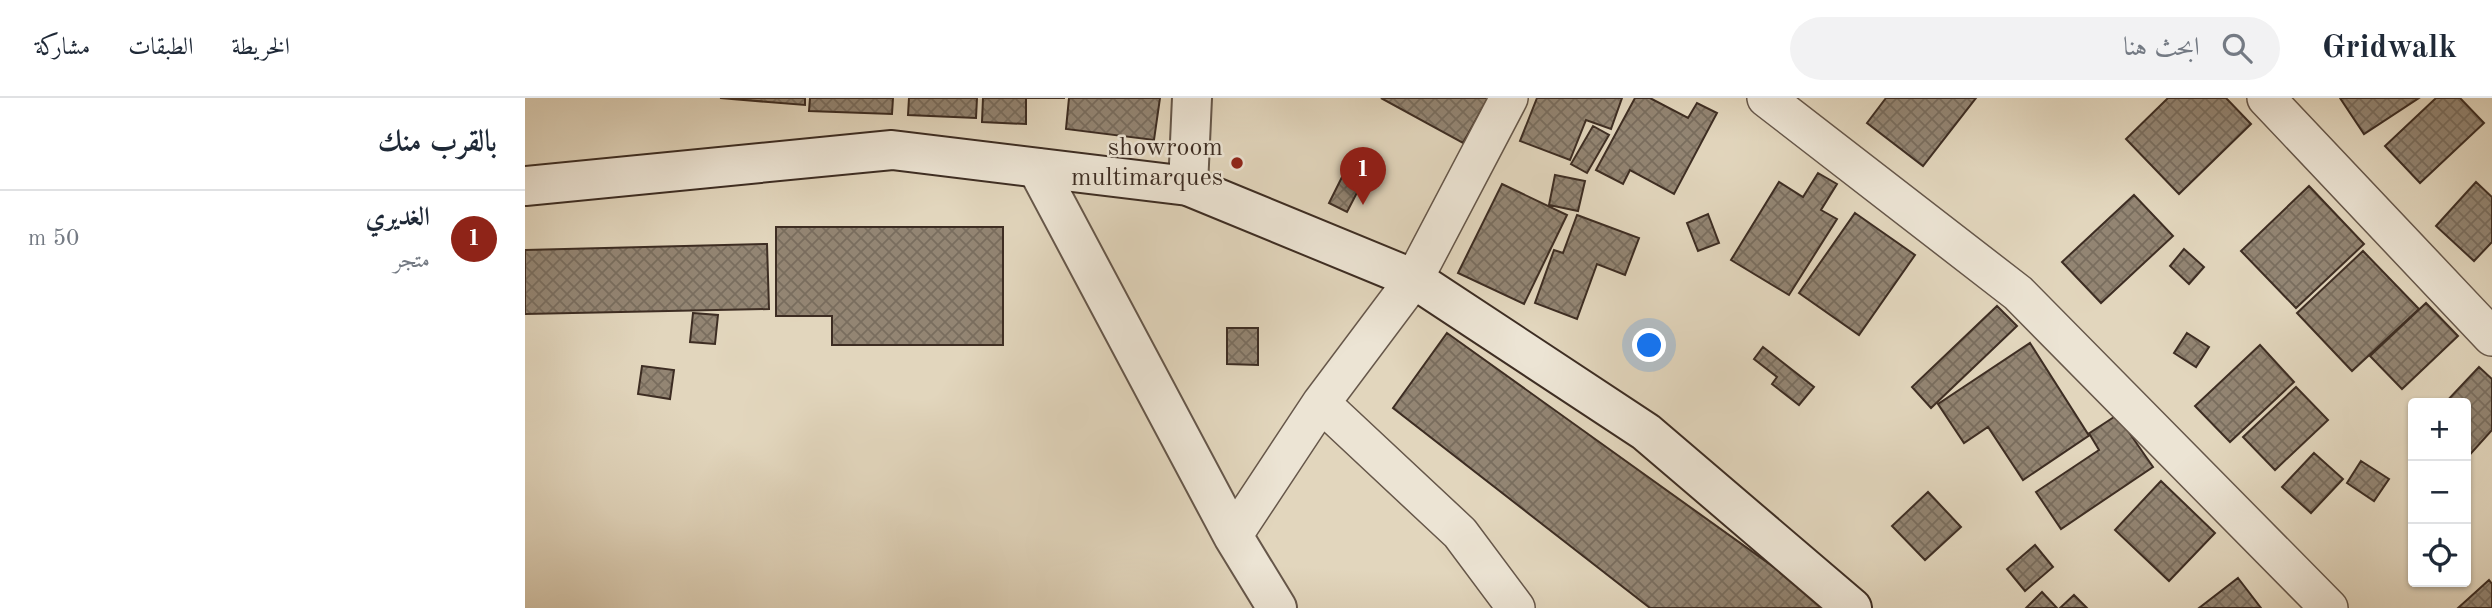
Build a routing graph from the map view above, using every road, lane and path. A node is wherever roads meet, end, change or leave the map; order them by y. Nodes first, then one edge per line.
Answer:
1 (1192, 98) edge
2 (1510, 98) edge
3 (1766, 98) edge
4 (2266, 98) edge
5 (1037, 168) junction
6 (525, 186) edge
7 (1188, 186) junction
8 (1414, 279) junction
9 (2491, 333) edge
10 (1321, 403) junction
11 (1233, 536) junction
12 (1277, 608) edge
13 (1516, 608) edge
14 (1852, 608) edge
15 (2329, 608) edge

1 - 7 main road
2 - 8 street
3 - 15 street
4 - 9 street
5 - 6 main road
5 - 7 main road
5 - 11 main road
7 - 8 main road
8 - 10 street
8 - 14 main road
10 - 11 street
10 - 13 street
11 - 12 main road

